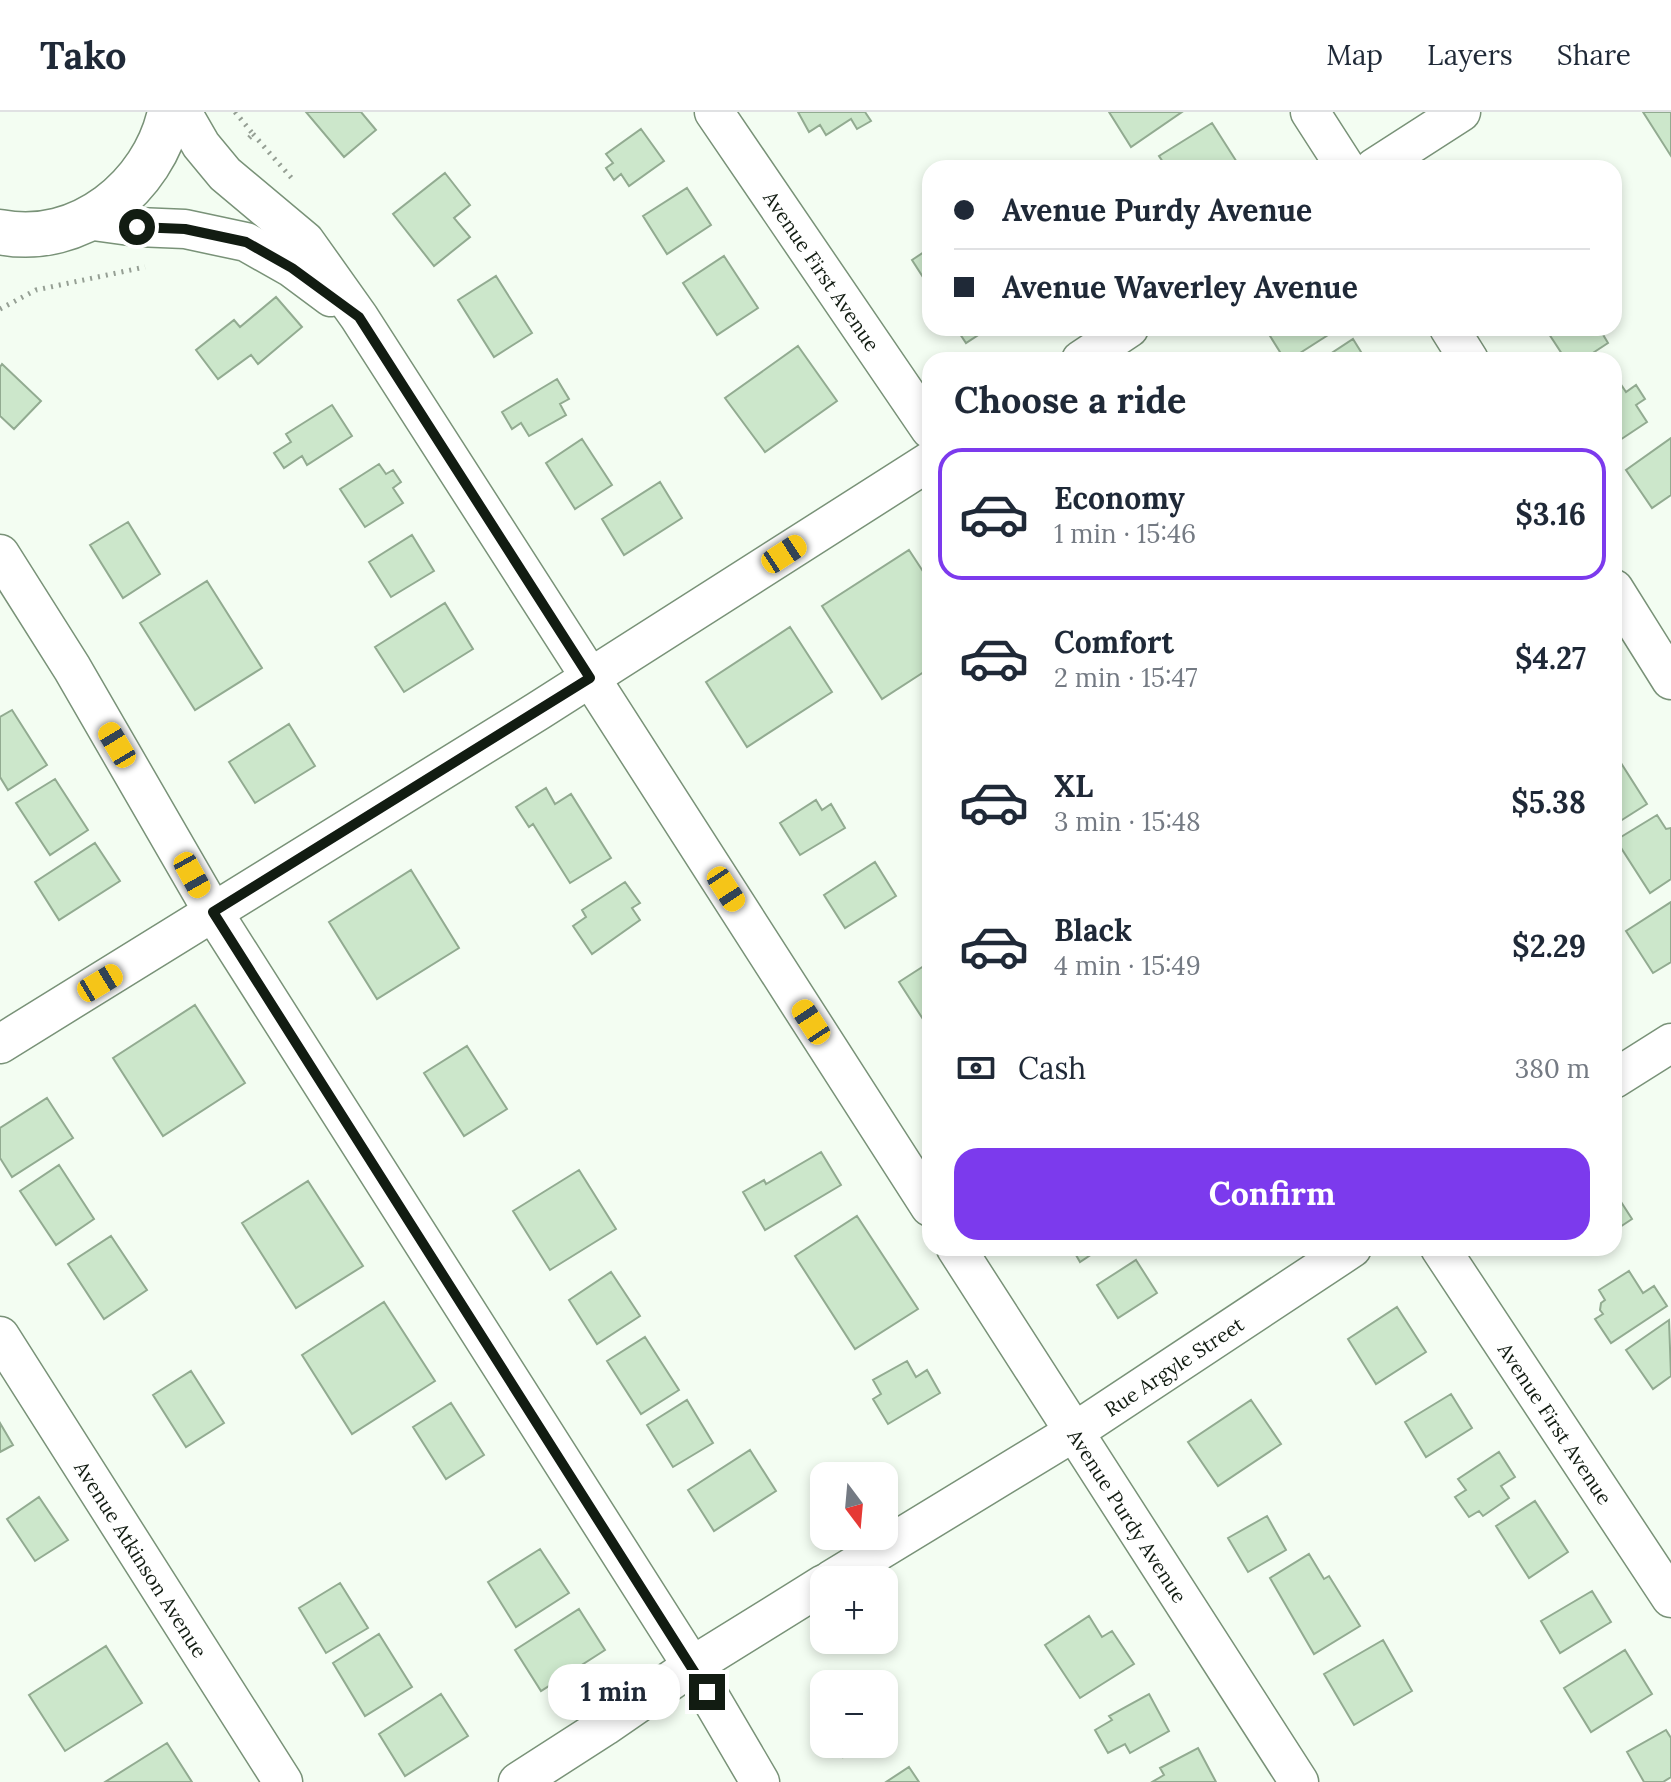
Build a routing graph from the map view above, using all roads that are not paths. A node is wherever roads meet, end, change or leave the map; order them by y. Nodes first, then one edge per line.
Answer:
1 (170, 112) edge
2 (182, 112) edge
3 (714, 112) edge
4 (1310, 112) edge
5 (1461, 112) edge
6 (1341, 160) edge
7 (1386, 160) edge
8 (70, 226) junction
9 (0, 232) edge
10 (0, 252) edge
11 (359, 317) junction
12 (1117, 336) edge
13 (1093, 352) edge
14 (922, 417) edge
15 (922, 466) edge
16 (0, 554) edge
17 (1622, 602) edge
18 (590, 678) junction
19 (1671, 680) edge
20 (213, 912) junction
21 (1671, 1043) edge
22 (0, 1044) edge
23 (1622, 1074) edge
24 (922, 1195) edge
25 (961, 1256) edge
26 (1340, 1256) edge
27 (1445, 1256) edge
28 (0, 1336) edge
29 (1074, 1432) junction
30 (854, 1566) edge
31 (810, 1593) edge
32 (1671, 1598) edge
33 (692, 1666) junction
34 (283, 1782) edge
35 (518, 1782) edge
36 (760, 1782) edge
37 (1299, 1782) edge

1 - 8 main road
2 - 11 street
3 - 14 street, Avenue First Avenue
4 - 6 street
5 - 7 street
8 - 9 main road
8 - 10 main road
8 - 11 street
11 - 18 street
12 - 13 street
15 - 18 street
16 - 20 street
17 - 19 street
18 - 20 street
18 - 24 street
20 - 22 street
20 - 33 street
21 - 23 street
25 - 29 street, Avenue Purdy Avenue
26 - 29 street, Rue Argyle Street
27 - 32 street, Avenue First Avenue
28 - 34 street, Avenue Atkinson Avenue
29 - 30 street, Rue Argyle Street
29 - 37 street, Avenue Purdy Avenue
31 - 33 street
33 - 35 street
33 - 36 street

